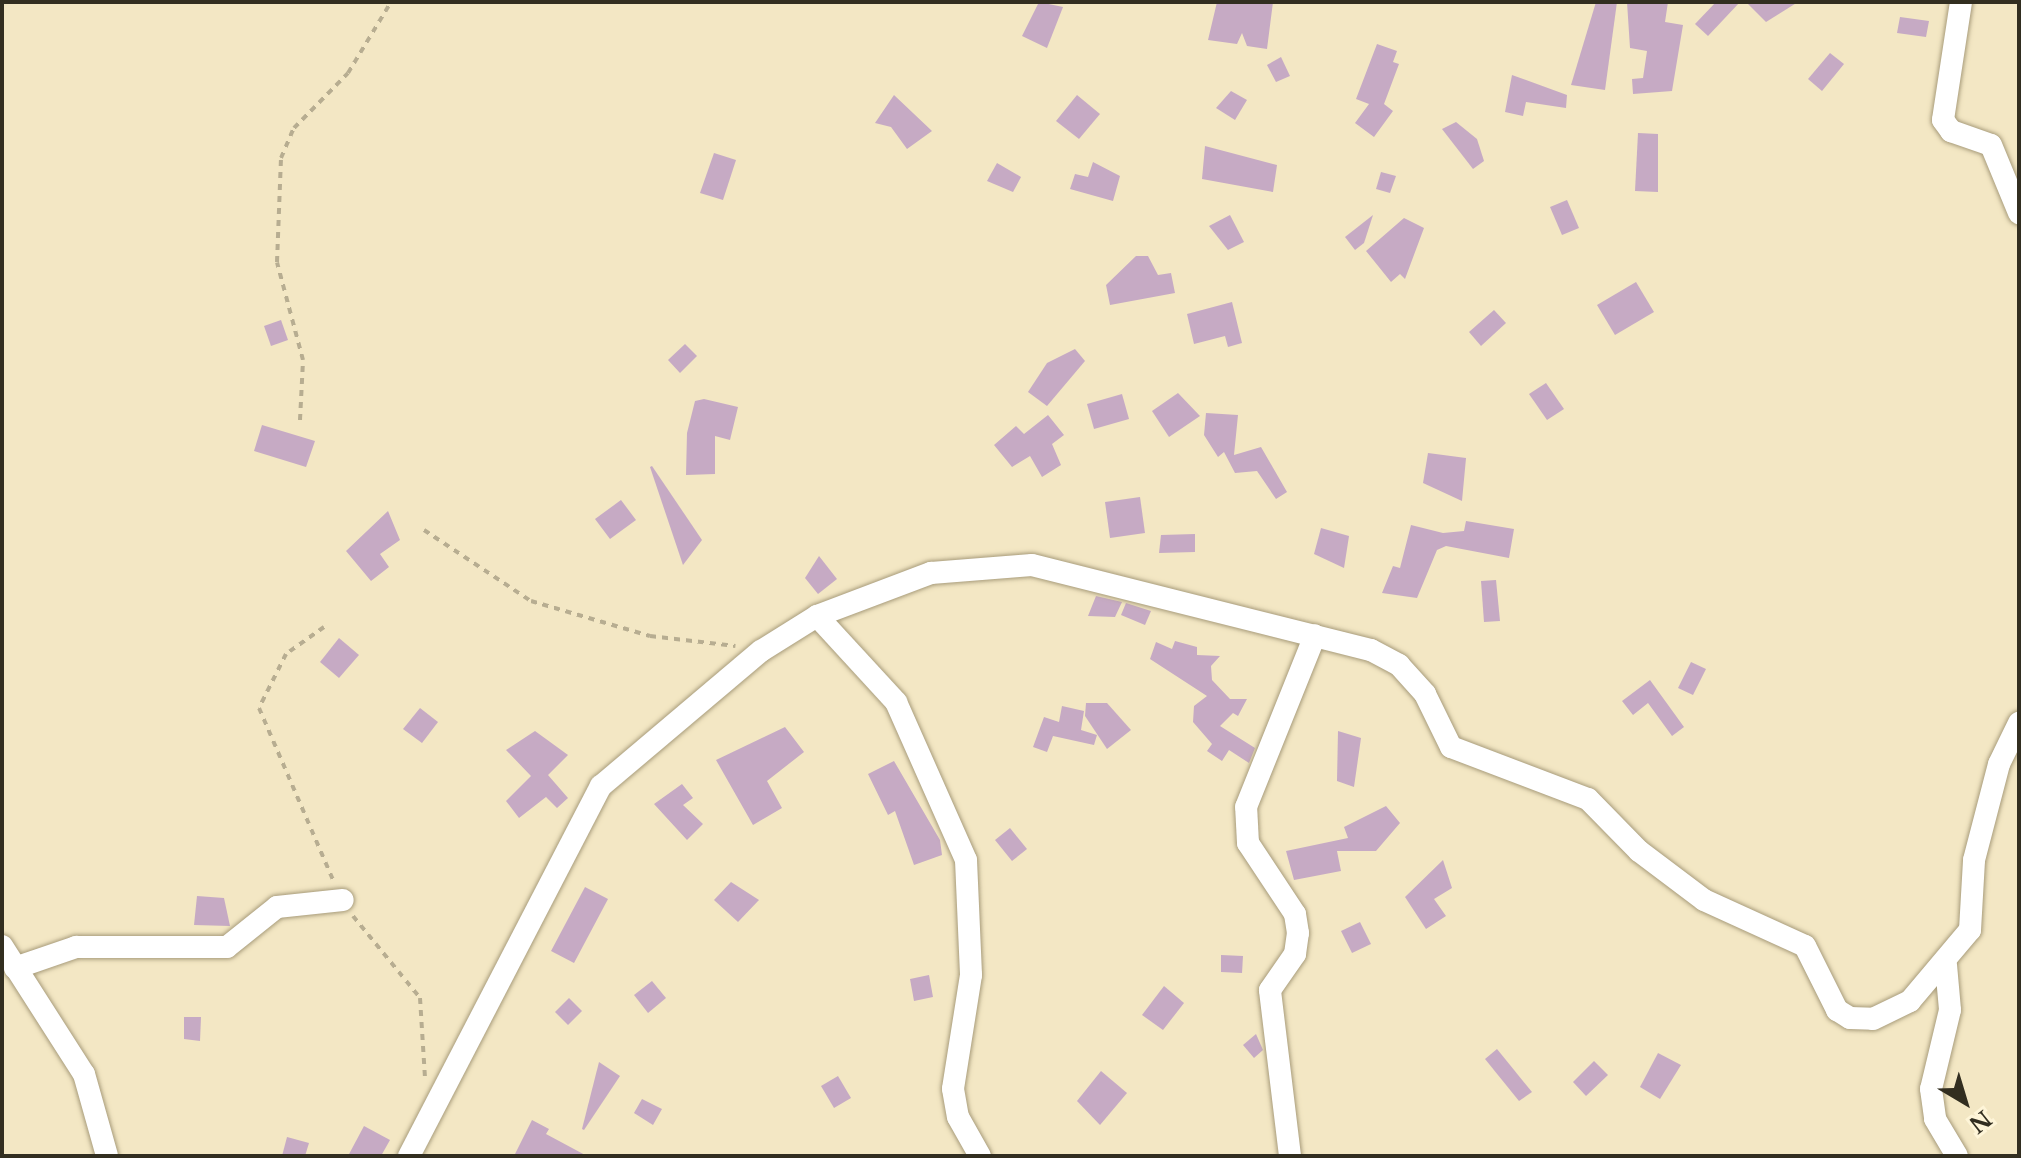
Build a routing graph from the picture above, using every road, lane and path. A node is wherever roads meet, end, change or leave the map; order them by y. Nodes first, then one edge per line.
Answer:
1 (391, 2) edge
2 (1961, 2) edge
3 (2019, 213) edge
4 (300, 420) dead end
5 (424, 530) dead end
6 (817, 616) junction
7 (324, 627) dead end
8 (1315, 635) junction
9 (761, 651) junction
10 (2019, 723) edge
11 (343, 900) junction
12 (7, 959) edge
13 (1946, 965) junction
14 (427, 1121) junction
15 (107, 1156) edge
16 (409, 1156) edge
17 (980, 1156) edge
18 (1290, 1156) edge
19 (1957, 1156) edge

1 - 4 path
2 - 3 street
5 - 9 path
6 - 8 street
6 - 9 street
6 - 17 street
7 - 11 path
8 - 13 street
8 - 18 street
9 - 14 street
10 - 13 street
11 - 12 street
11 - 14 path
12 - 15 street
13 - 19 street
14 - 16 street

